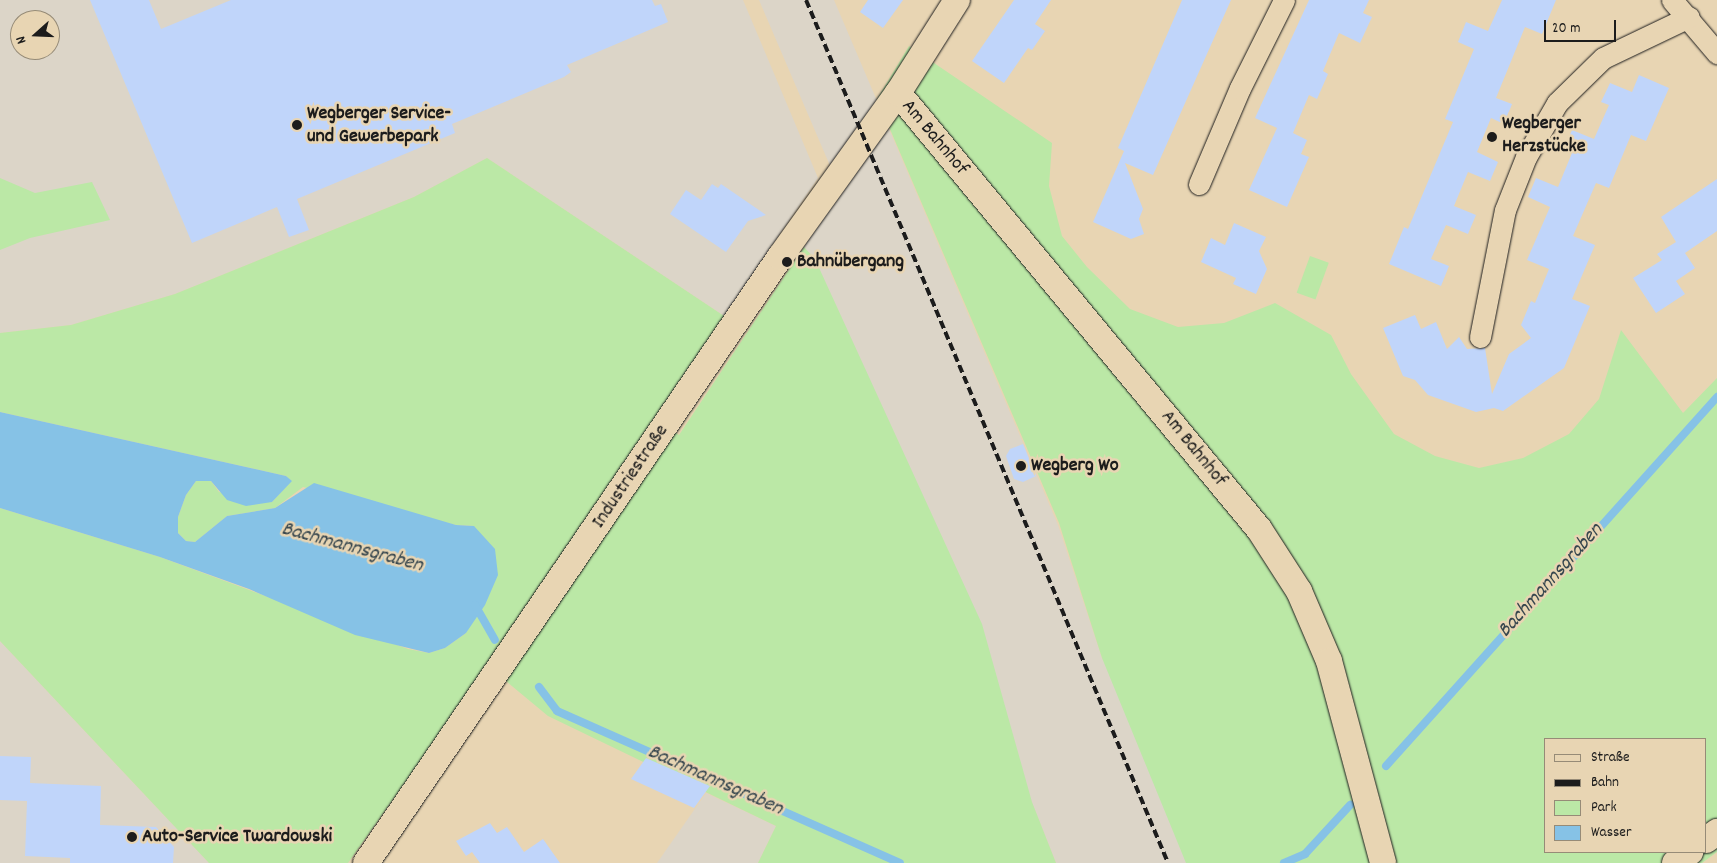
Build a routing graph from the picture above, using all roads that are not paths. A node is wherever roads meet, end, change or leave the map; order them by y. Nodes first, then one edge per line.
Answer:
1 (957, 0) edge
2 (1284, 0) edge
3 (1672, 0) edge
4 (1689, 17) junction
5 (1717, 53) edge
6 (898, 93) junction
7 (1199, 184) dead end
8 (1480, 337) dead end
9 (1689, 853) edge
10 (366, 863) edge
11 (1383, 863) edge
12 (1675, 863) edge

1 - 6 street, Industriestraße
2 - 7 street
3 - 4 street
4 - 5 street
4 - 8 street
6 - 10 street, Industriestraße
6 - 11 street, Am Bahnhof
9 - 12 street

